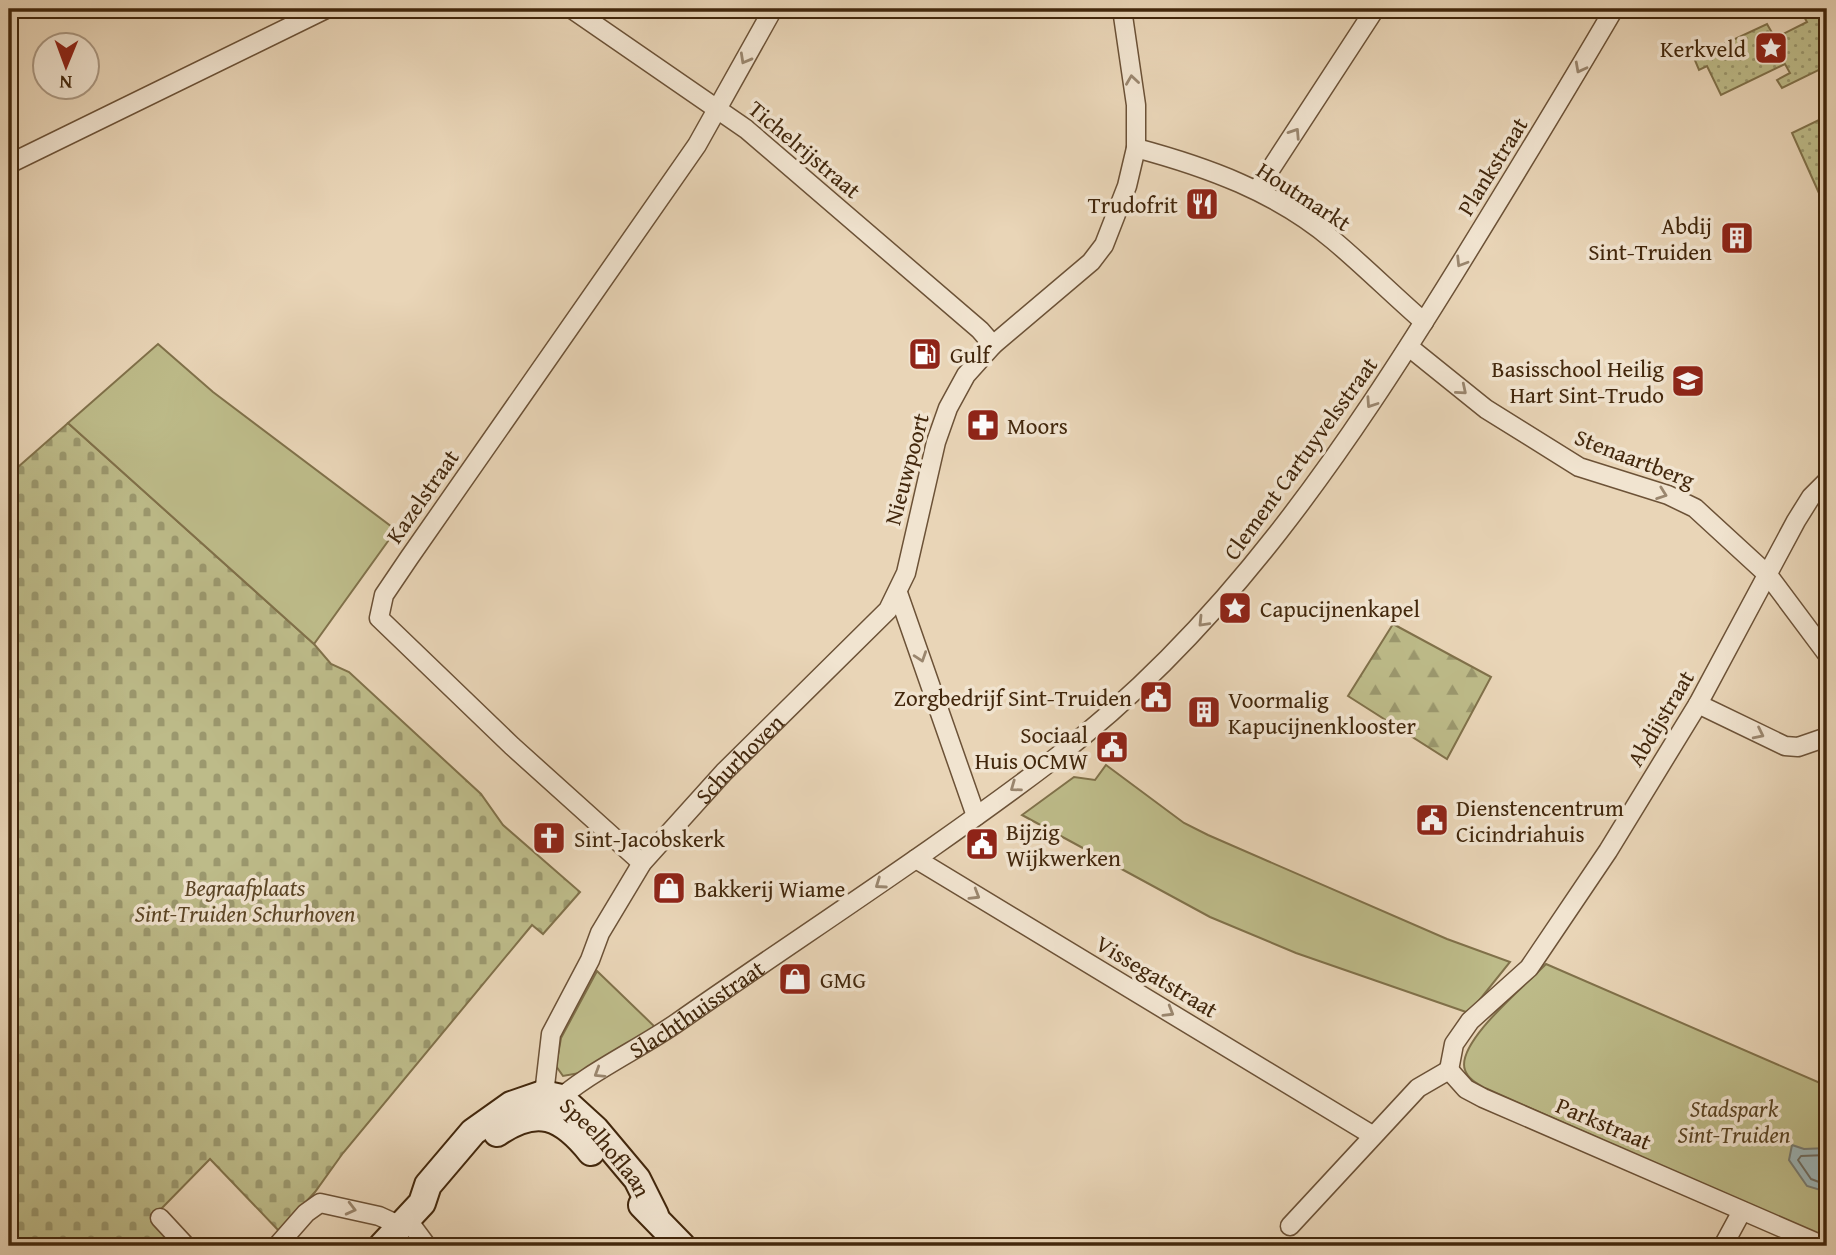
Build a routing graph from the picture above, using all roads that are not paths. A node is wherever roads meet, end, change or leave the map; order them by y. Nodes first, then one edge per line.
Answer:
1 (326, 9) edge
2 (572, 9) edge
3 (773, 9) edge
4 (1122, 9) edge
5 (1375, 9) edge
6 (1614, 9) edge
7 (717, 109) junction
8 (1136, 148) junction
9 (9, 164) edge
10 (1257, 190) junction
11 (1424, 322) junction
12 (993, 345) junction
13 (1409, 346) junction
14 (1827, 481) edge
15 (1768, 575) junction
16 (898, 593) junction
17 (1827, 654) edge
18 (1698, 704) junction
19 (1827, 737) edge
20 (976, 816) junction
21 (916, 859) junction
22 (642, 863) junction
23 (1449, 1070) junction
24 (549, 1102) junction
25 (1373, 1135) junction
26 (1742, 1211) junction
27 (410, 1216) junction
28 (160, 1218) dead end
29 (1290, 1226) dead end
30 (186, 1246) edge
31 (277, 1246) edge
32 (382, 1246) edge
33 (428, 1246) edge
34 (682, 1246) edge
35 (1723, 1246) edge
36 (1824, 1246) edge

1 - 9 street
2 - 7 street, Tichelrijstraat
3 -> 7 street
8 -> 4 street, Nieuwpoort
10 -> 5 street
6 -> 11 street, Plankstraat
7 - 12 street, Tichelrijstraat
7 - 22 street, Kazelstraat
8 - 10 street, Houtmarkt
8 - 12 street, Nieuwpoort
10 - 11 street, Houtmarkt
11 - 13 street, Plankstraat
12 - 16 street, Nieuwpoort
13 -> 15 street, Stenaartberg
13 -> 20 street, Clement Cartuyvelsstraat
14 - 15 street, Abdijstraat
15 - 17 street, Stenaartberg
15 - 18 street, Abdijstraat
16 -> 20 street
16 - 22 street, Schurhoven
18 -> 19 street
18 - 23 street, Abdijstraat
20 - 21 street, Slachthuisstraat
21 -> 24 street, Slachthuisstraat
21 -> 25 street, Vissegatstraat
22 - 24 street, Schurhoven
23 - 25 street
23 - 26 street, Parkstraat
24 - 27 street, Slachthuisstraat
24 - 34 street, Speelhoflaan
25 - 29 street
26 - 35 street
26 - 36 street, Parkstraat
31 -> 27 street
27 - 32 street
27 - 33 street
28 - 30 street

